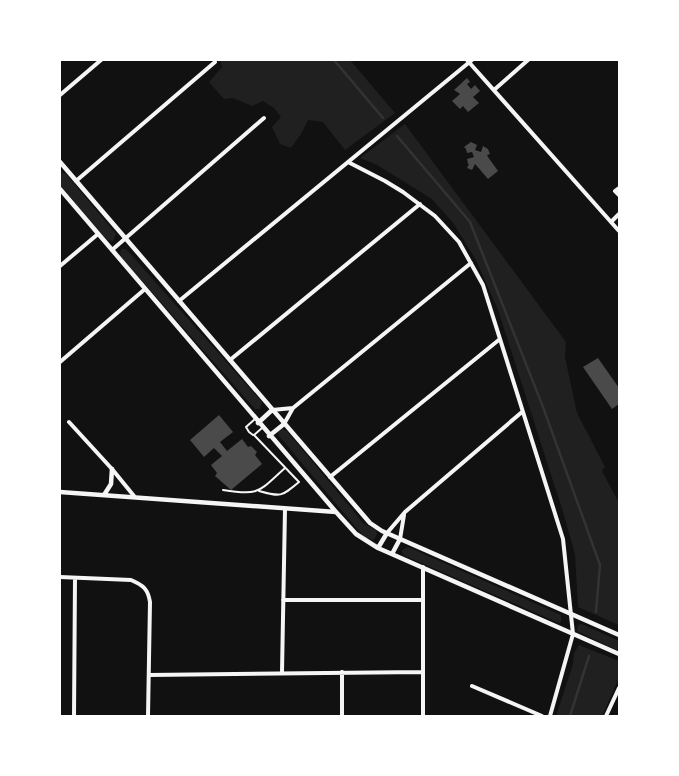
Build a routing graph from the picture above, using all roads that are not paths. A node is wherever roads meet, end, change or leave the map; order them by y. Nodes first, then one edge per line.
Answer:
1 (102, 60) edge
2 (528, 60) edge
3 (469, 61) edge
4 (215, 62) dead end
5 (494, 90) junction
6 (60, 95) edge
7 (264, 118) dead end
8 (348, 162) junction
9 (61, 164) edge
10 (76, 181) junction
11 (619, 188) edge
12 (60, 190) edge
13 (619, 196) edge
14 (420, 204) junction
15 (619, 214) edge
16 (611, 222) junction
17 (619, 231) edge
18 (98, 234) junction
19 (126, 238) junction
20 (112, 250) junction
21 (471, 263) junction
22 (60, 266) edge
23 (145, 289) junction
24 (179, 301) junction
25 (500, 339) junction
26 (230, 360) junction
27 (60, 362) edge
28 (293, 408) junction
29 (272, 410) junction
30 (522, 412) junction
31 (256, 421) junction
32 (70, 422) dead end
33 (284, 424) junction
34 (262, 428) junction
35 (254, 435) junction
36 (269, 436) junction
37 (285, 468) junction
38 (112, 469) junction
39 (330, 477) junction
40 (222, 490) dead end
41 (258, 491) junction
42 (60, 492) edge
43 (104, 495) junction
44 (134, 496) junction
45 (285, 509) junction
46 (336, 512) junction
47 (405, 512) junction
48 (387, 533) junction
49 (400, 539) junction
50 (378, 548) junction
51 (392, 554) junction
52 (423, 567) junction
53 (60, 576) edge
54 (75, 578) junction
55 (283, 600) junction
56 (422, 600) junction
57 (572, 615) junction
58 (573, 634) junction
59 (619, 635) edge
60 (619, 654) edge
61 (282, 672) junction
62 (342, 672) junction
63 (422, 672) junction
64 (149, 675) junction
65 (472, 686) dead end
66 (619, 688) edge
67 (74, 716) edge
68 (148, 716) edge
69 (342, 716) edge
70 (423, 716) edge
71 (542, 716) edge
72 (550, 716) edge
73 (606, 716) edge

1 - 6 street
2 - 5 street
3 - 5 street
3 - 8 street
4 - 10 street
5 - 16 street
7 - 19 street
8 - 14 street
8 - 24 street
9 - 10 street
10 - 19 street
11 - 13 street
12 - 18 street
14 - 21 street
14 - 26 street
15 - 16 street
16 - 17 street
18 - 20 street
18 - 22 street
19 - 20 street
19 - 24 street
20 - 23 street
21 - 25 street
21 - 28 street
23 - 27 street
23 - 31 street
24 - 26 street
25 - 30 street
25 - 39 street
26 - 29 street
28 - 29 street
28 - 33 street
29 - 31 street
29 - 33 street
30 - 47 street
30 - 57 street
31 - 34 street
31 - 35 lane
32 - 38 street
33 - 36 street
33 - 39 street
34 - 35 lane
34 - 36 street
35 - 37 lane
36 - 46 street
37 - 41 lane
37 - 41 lane
38 - 43 street
38 - 44 street
39 - 48 street
40 - 41 lane
42 - 43 street
43 - 44 street
44 - 45 street
45 - 46 street
45 - 55 street
46 - 50 street
47 - 48 street
47 - 49 street
48 - 49 street
48 - 50 street
49 - 51 street
49 - 57 street
50 - 51 street
51 - 52 street
52 - 56 street
52 - 58 street
53 - 54 street
54 - 64 street
54 - 67 street
55 - 56 street
55 - 61 street
56 - 63 street
57 - 58 street
57 - 59 street
58 - 60 street
58 - 72 street
61 - 62 street
61 - 64 street
62 - 63 street
62 - 69 street
63 - 70 street
64 - 68 street
65 - 71 street
66 - 73 street

